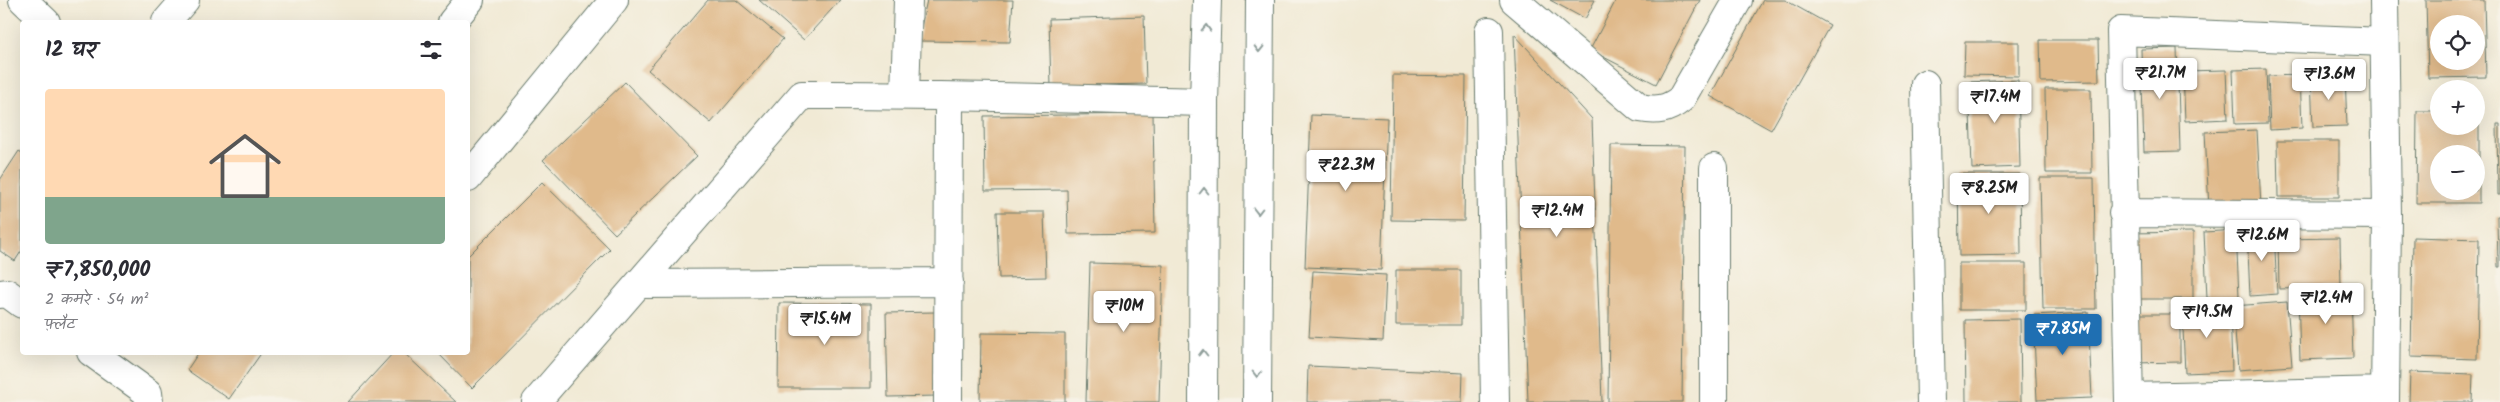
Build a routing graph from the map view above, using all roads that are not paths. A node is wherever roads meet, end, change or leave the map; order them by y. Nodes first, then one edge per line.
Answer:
1 (185, 0) edge
2 (470, 0) edge
3 (614, 0) edge
4 (908, 0) edge
5 (1207, 0) edge
6 (1260, 0) edge
7 (1514, 0) edge
8 (1738, 0) edge
9 (2384, 0) edge
10 (168, 20) edge
11 (454, 20) edge
12 (1488, 31) dead end
13 (2384, 42) junction
14 (1925, 84) dead end
15 (905, 94) junction
16 (949, 97) junction
17 (1204, 102) junction
18 (1714, 168) dead end
19 (470, 176) edge
20 (2123, 213) junction
21 (2387, 215) junction
22 (949, 282) junction
23 (639, 284) junction
24 (0, 294) edge
25 (20, 303) edge
26 (95, 355) edge
27 (2385, 397) edge
28 (2128, 400) edge
29 (149, 402) edge
30 (536, 402) edge
31 (948, 402) edge
32 (1203, 402) edge
33 (1257, 402) edge
34 (1494, 402) edge
35 (1714, 402) edge
36 (1931, 402) edge

1 - 10 street
2 - 11 street
3 - 19 street
4 - 15 street
17 -> 5 street
6 -> 33 street
7 - 8 street
9 - 13 street
12 - 34 street
13 - 20 street
13 - 21 street
14 - 36 street
15 - 16 street
15 - 23 street
16 - 17 street
16 - 22 street
32 -> 17 street
18 - 35 street
20 - 21 street
20 - 28 street
21 - 27 street
22 - 23 street
22 - 31 street
23 - 30 street
24 - 25 street
26 - 29 street
27 - 28 street

